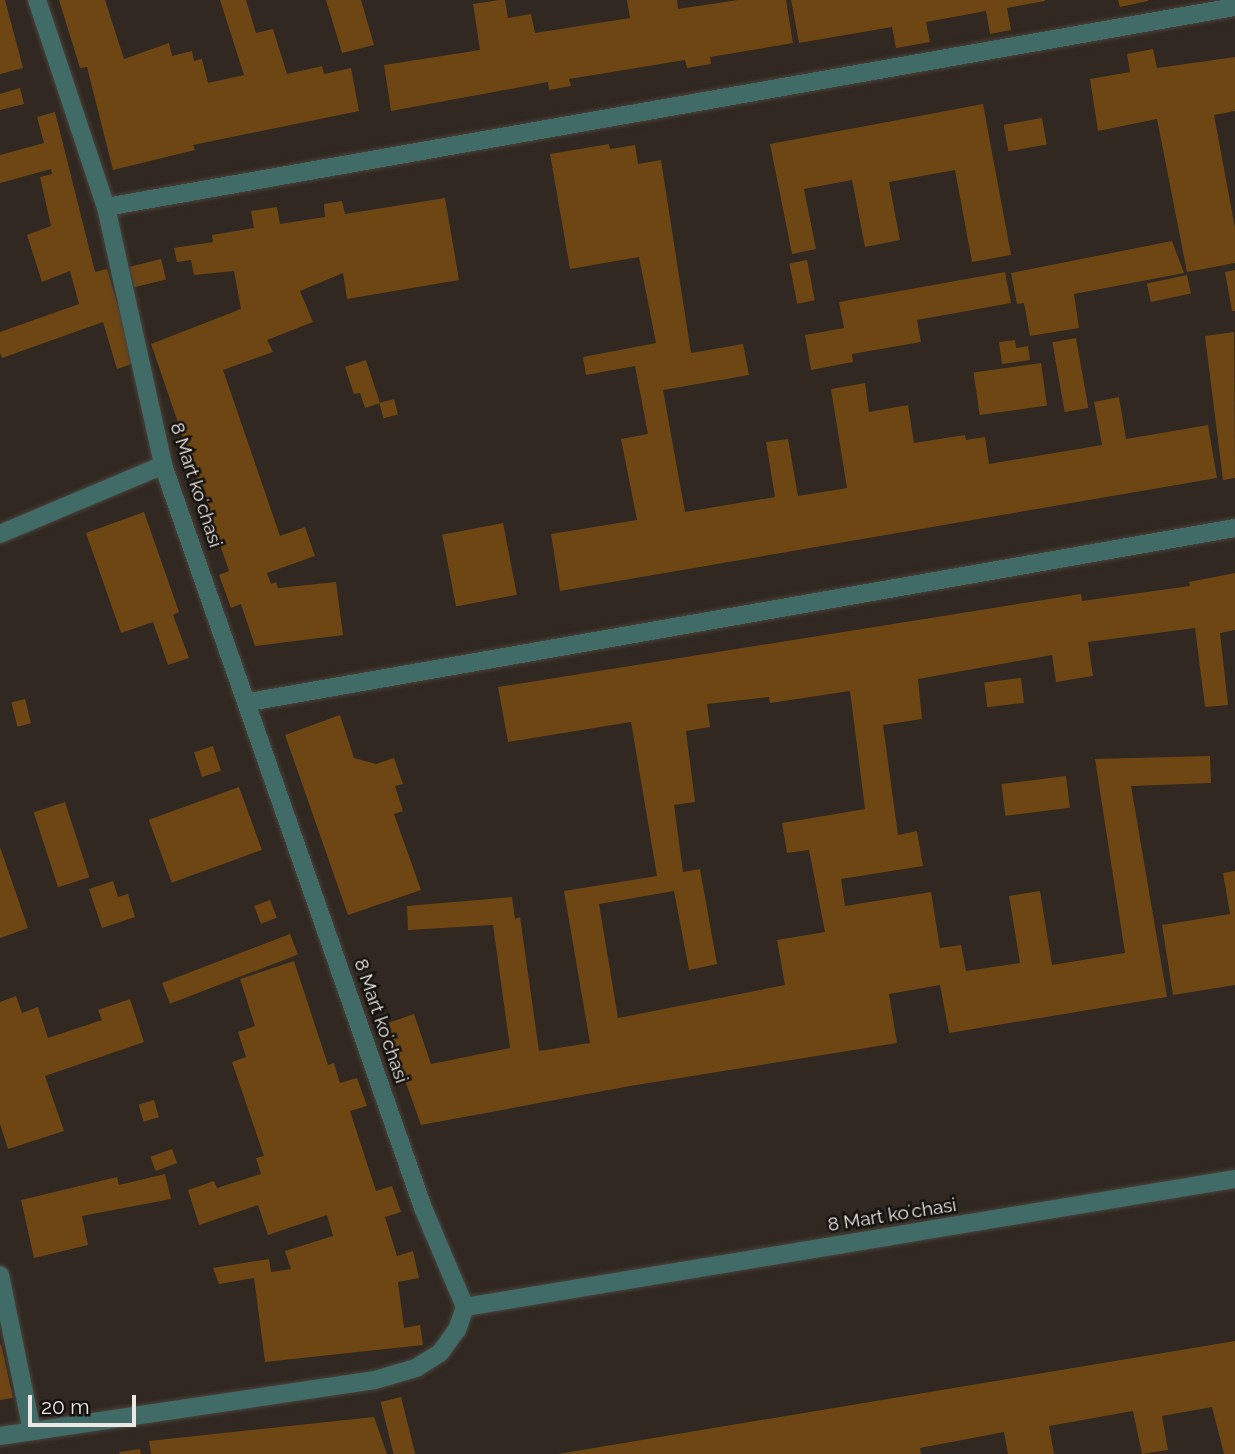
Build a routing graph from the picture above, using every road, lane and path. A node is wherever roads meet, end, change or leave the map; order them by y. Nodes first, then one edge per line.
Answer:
1 (37, 0) edge
2 (1235, 8) edge
3 (106, 207) junction
4 (163, 465) junction
5 (1235, 528) edge
6 (0, 534) edge
7 (249, 702) junction
8 (1235, 1179) edge
9 (0, 1275) edge
10 (465, 1307) junction
11 (32, 1431) junction
12 (0, 1436) edge

1 - 3 street, 8 Mart koʻchasi
2 - 3 street
3 - 4 street, 8 Mart koʻchasi
4 - 6 street
4 - 7 street, 8 Mart koʻchasi
5 - 7 street
7 - 10 street, 8 Mart koʻchasi
8 - 10 street, 8 Mart koʻchasi
9 - 11 street
10 - 11 street
11 - 12 street

